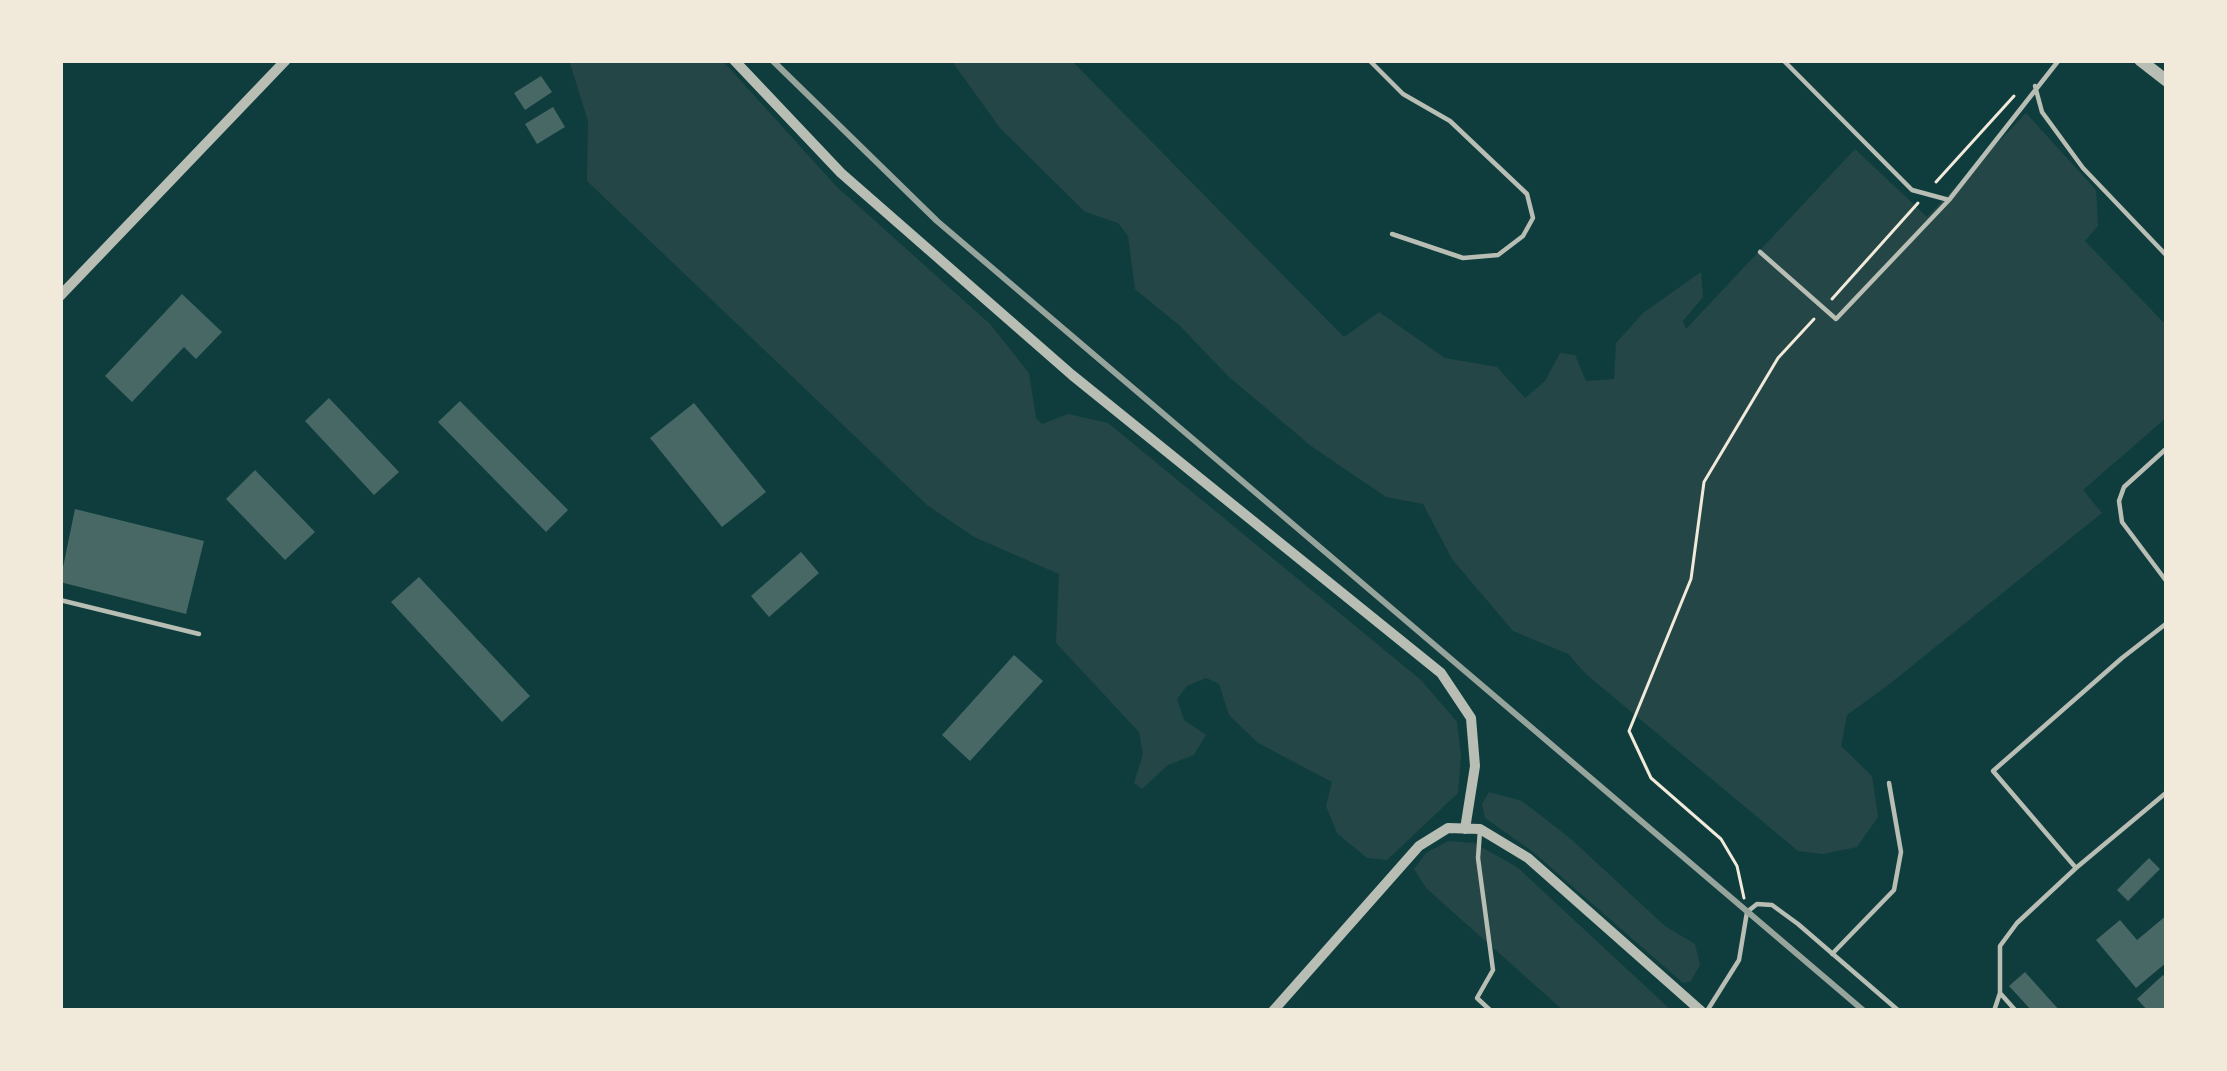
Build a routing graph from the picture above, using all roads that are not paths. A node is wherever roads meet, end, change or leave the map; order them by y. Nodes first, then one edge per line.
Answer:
1 (286, 60) edge
2 (734, 60) edge
3 (1370, 60) edge
4 (1783, 60) edge
5 (2059, 60) edge
6 (2140, 60) edge
7 (2167, 81) edge
8 (2035, 86) junction
9 (1949, 200) junction
10 (1392, 234) dead end
11 (1760, 252) dead end
12 (2167, 256) edge
13 (60, 296) edge
14 (2167, 448) edge
15 (2167, 583) edge
16 (60, 600) edge
17 (2167, 623) edge
18 (200, 634) dead end
19 (1889, 783) dead end
20 (2167, 792) edge
21 (1465, 829) junction
22 (1480, 829) junction
23 (2076, 868) junction
24 (1832, 954) junction
25 (2000, 993) junction
26 (1273, 1011) edge
27 (1491, 1011) edge
28 (1704, 1011) edge
29 (1899, 1011) edge
30 (1994, 1011) edge
31 (2016, 1011) edge

1 - 13 street
2 - 21 street
3 - 10 lane
4 - 9 lane
5 - 8 lane
6 - 7 street
8 - 9 lane
8 - 12 lane
9 - 11 lane
14 - 15 lane
16 - 18 lane
17 - 23 lane
19 - 24 lane
20 - 23 lane
21 - 22 street
21 - 26 street
22 - 27 lane
22 - 28 street
23 - 25 lane
24 - 28 lane
24 - 29 lane
25 - 30 lane
25 - 31 lane

